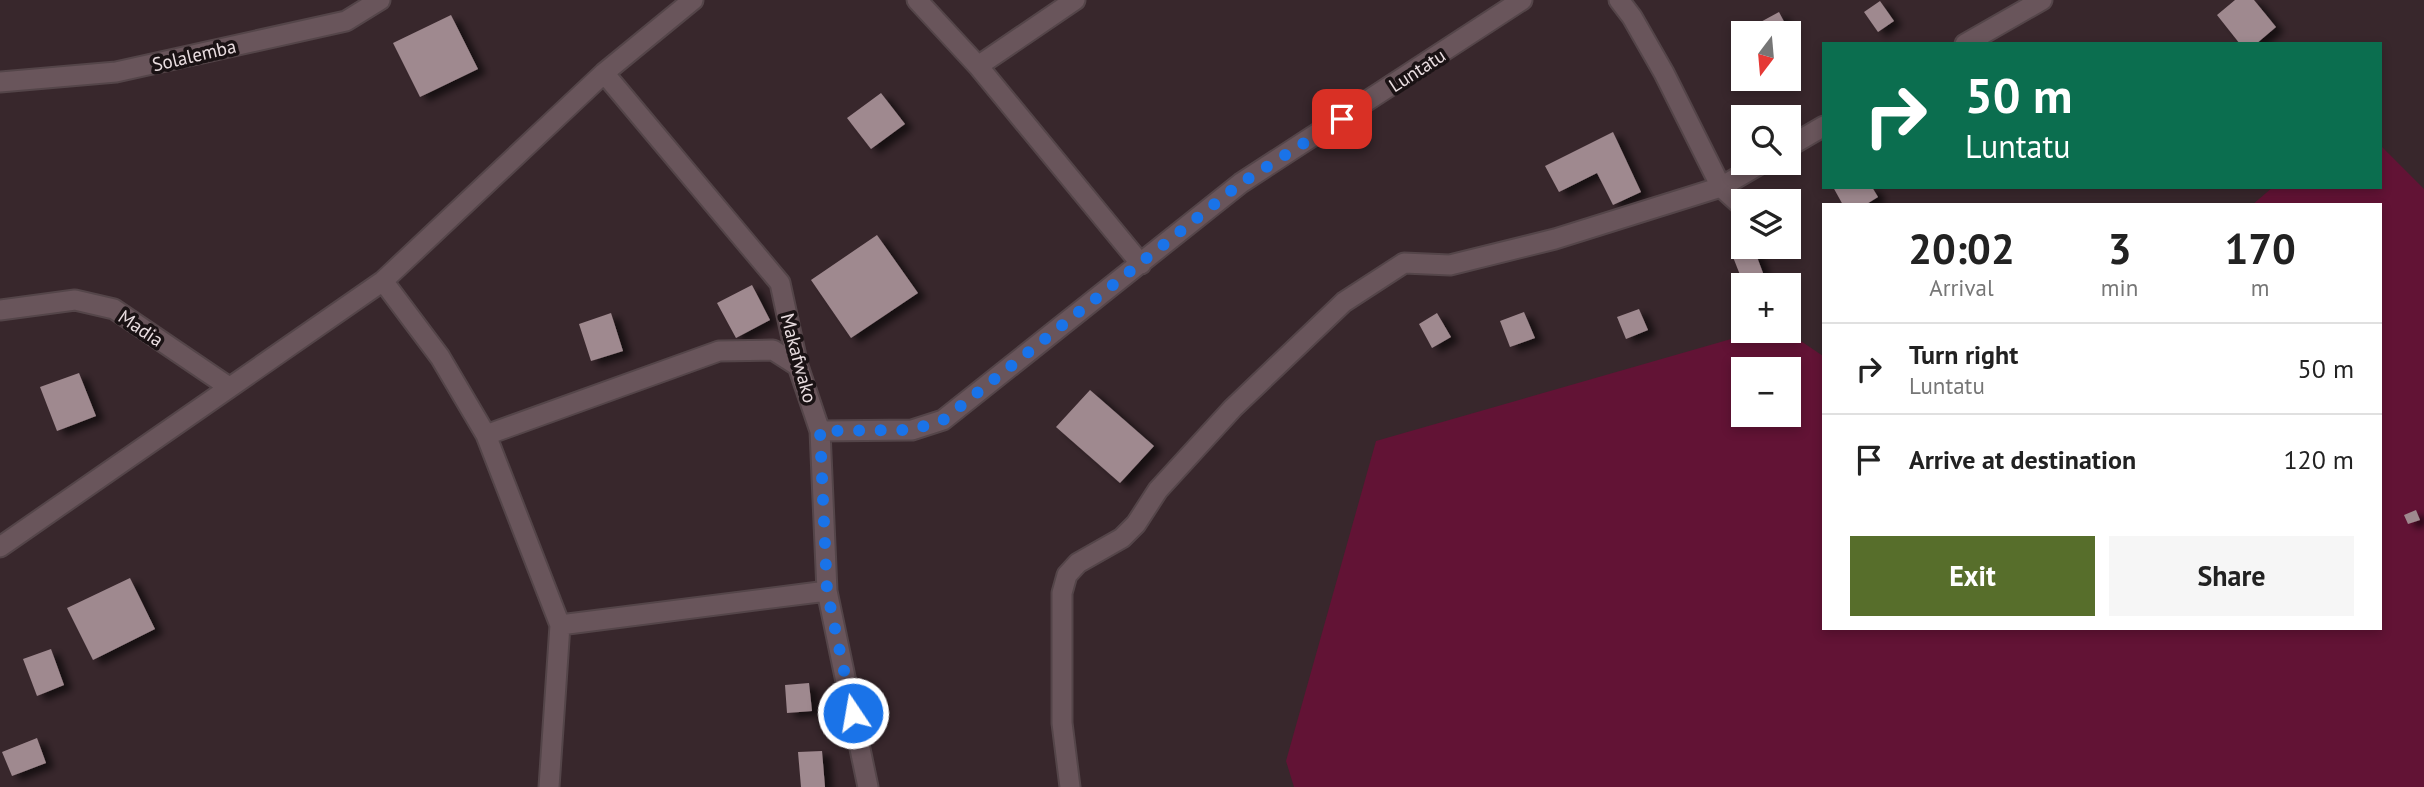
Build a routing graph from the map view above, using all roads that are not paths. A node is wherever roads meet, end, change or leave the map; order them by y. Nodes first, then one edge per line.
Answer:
1 (380, 0) edge
2 (693, 0) edge
3 (917, 0) edge
4 (1075, 0) edge
5 (1522, 0) edge
6 (1619, 0) edge
7 (2042, 0) edge
8 (1968, 42) edge
9 (978, 66) junction
10 (604, 73) junction
11 (0, 82) edge
12 (1822, 127) edge
13 (1801, 139) edge
14 (1742, 175) edge
15 (1721, 187) junction
16 (1731, 196) edge
17 (1141, 264) junction
18 (383, 281) junction
19 (0, 310) edge
20 (798, 366) junction
21 (229, 387) junction
22 (820, 431) junction
23 (486, 435) junction
24 (0, 547) edge
25 (827, 591) junction
26 (560, 625) junction
27 (549, 787) edge
28 (868, 787) edge
29 (1070, 787) edge

1 - 11 street, Solalemba
2 - 10 street
3 - 9 street
4 - 9 street
5 - 17 street, Luntatu
6 - 15 street
7 - 8 street
9 - 17 street
10 - 18 street
10 - 20 street, Makafwako
12 - 13 street
14 - 15 street
15 - 16 street
15 - 29 street
17 - 22 street, Luntatu
18 - 21 street
18 - 23 street
19 - 21 street, Madia
20 - 22 street, Makafwako
20 - 23 street
21 - 24 street
22 - 25 street, Makafwako
23 - 26 street
25 - 26 street
25 - 28 street, Makafwako
26 - 27 street

